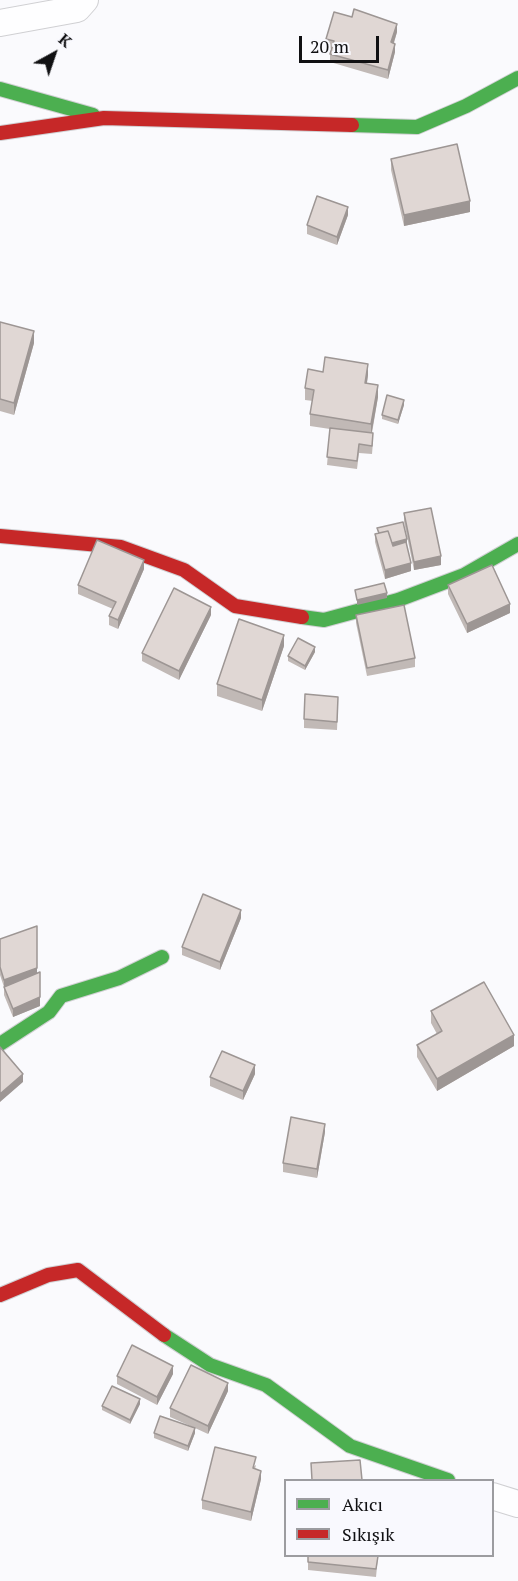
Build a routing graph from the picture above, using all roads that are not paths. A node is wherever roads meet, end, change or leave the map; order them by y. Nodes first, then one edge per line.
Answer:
1 (85, 0) edge
2 (0, 22) edge
3 (518, 78) edge
4 (0, 89) edge
5 (104, 118) junction
6 (0, 132) edge
7 (0, 536) edge
8 (518, 544) edge
9 (162, 957) dead end
10 (0, 1044) edge
11 (0, 1295) edge
12 (445, 1479) edge
13 (494, 1497) edge
14 (518, 1504) edge

1 - 2 street
3 - 5 street
4 - 5 street
5 - 6 street
7 - 8 street
9 - 10 street
11 - 12 street
13 - 14 street

